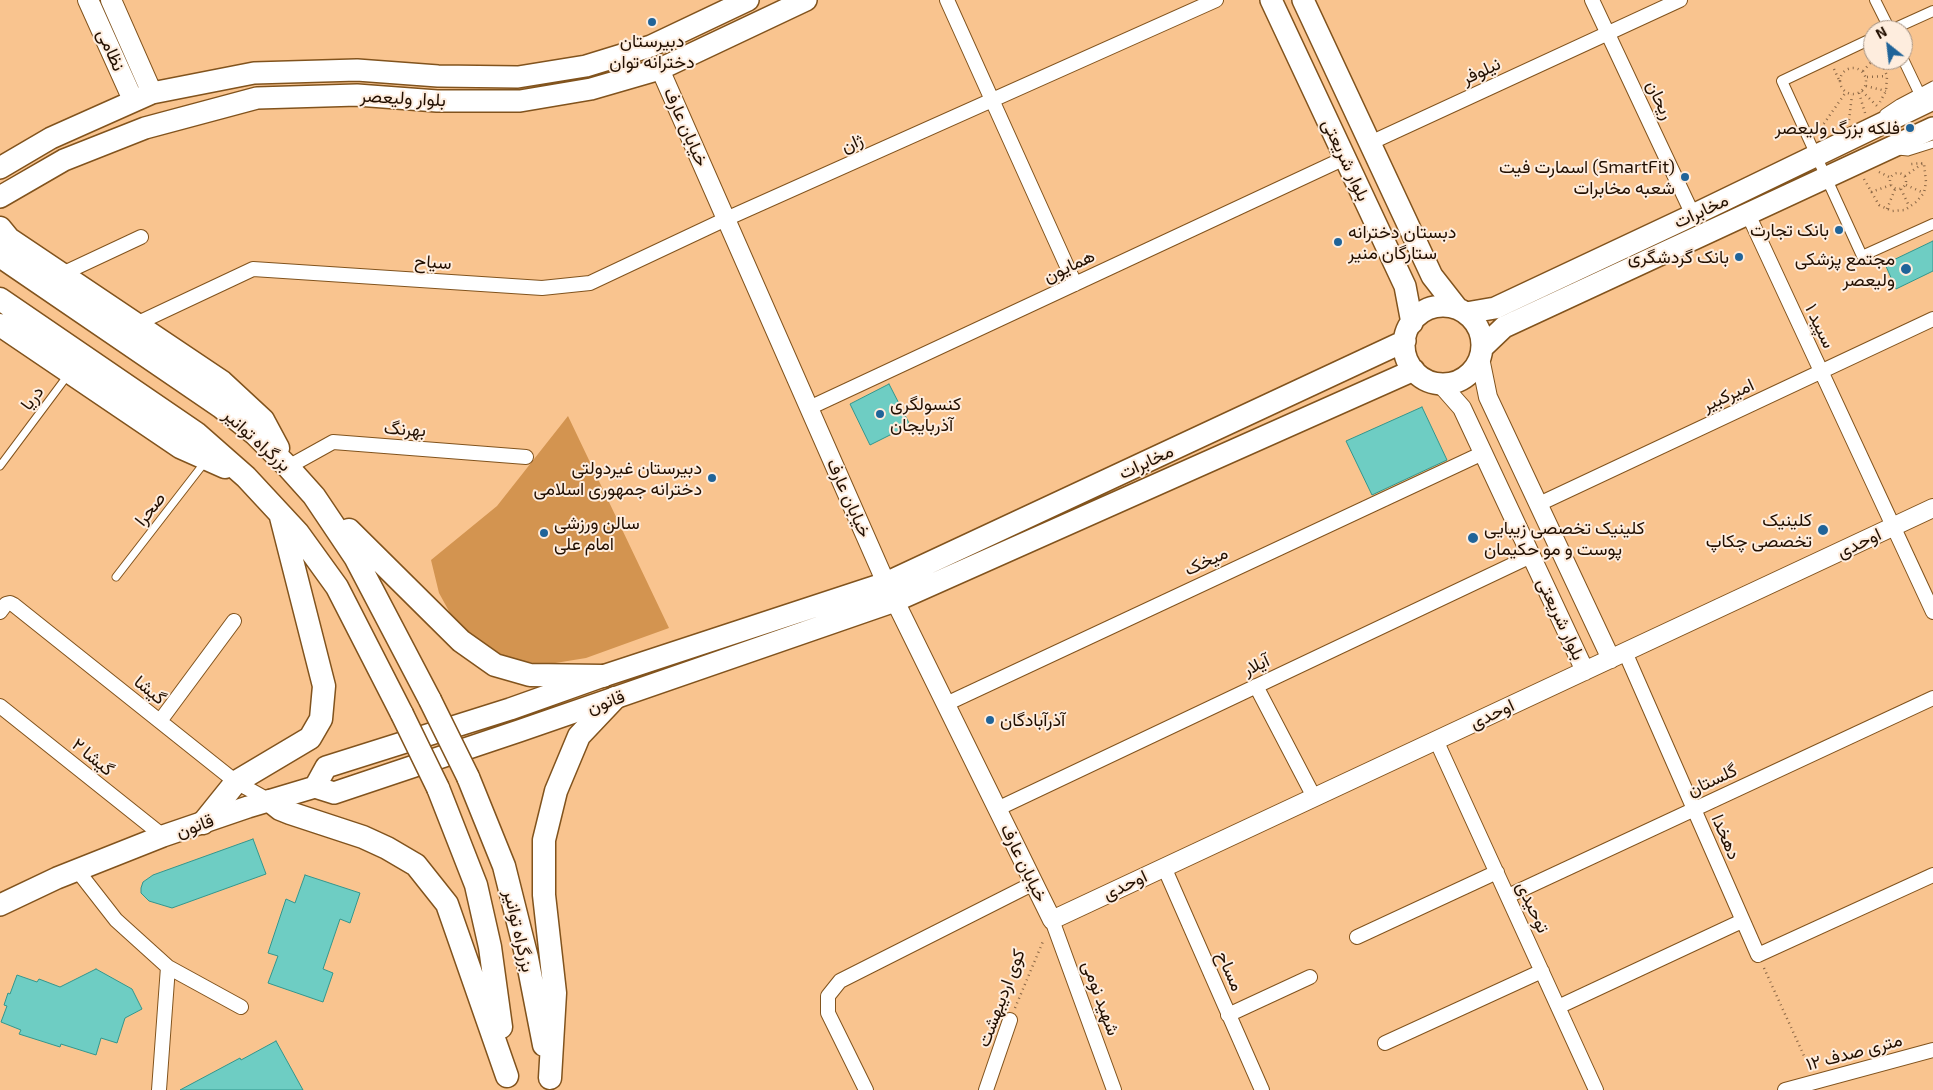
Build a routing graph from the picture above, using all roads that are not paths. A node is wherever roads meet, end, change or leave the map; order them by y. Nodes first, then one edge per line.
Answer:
1 (88, 0) edge
2 (111, 0) edge
3 (748, 0) edge
4 (806, 0) edge
5 (947, 0) edge
6 (1216, 0) edge
7 (1271, 0) edge
8 (1303, 0) edge
9 (1592, 0) edge
10 (1680, 0) edge
11 (1875, 0) edge
12 (1933, 11) edge
13 (1885, 20) edge
14 (1913, 20) edge
15 (1608, 33) junction
16 (1863, 43) edge
17 (660, 69) junction
18 (1911, 70) edge
19 (304, 72) junction
20 (1927, 95) edge
21 (307, 96) junction
22 (142, 97) junction
23 (992, 100) junction
24 (1933, 128) edge
25 (1370, 143) junction
26 (1933, 144) edge
27 (1813, 149) junction
28 (1345, 158) junction
29 (1882, 159) junction
30 (0, 168) edge
31 (1826, 177) junction
32 (0, 197) edge
33 (1748, 214) junction
34 (1693, 215) junction
35 (726, 219) junction
36 (1933, 224) edge
37 (141, 237) dead end
38 (2, 242) edge
39 (62, 274) junction
40 (1075, 284) junction
41 (0, 299) edge
42 (1461, 311) junction
43 (1933, 319) edge
44 (136, 324) junction
45 (0, 325) edge
46 (1408, 332) junction
47 (1481, 353) junction
48 (1414, 370) junction
49 (1821, 372) junction
50 (70, 373) junction
51 (1440, 383) junction
52 (809, 408) junction
53 (1483, 453) junction
54 (526, 457) dead end
55 (207, 460) junction
56 (0, 466) edge
57 (288, 467) junction
58 (246, 477) junction
59 (314, 496) junction
60 (1539, 504) junction
61 (1933, 508) edge
62 (280, 513) junction
63 (1893, 527) junction
64 (1531, 556) junction
65 (116, 577) dead end
66 (891, 592) junction
67 (5, 607) edge
68 (1933, 612) edge
69 (234, 621) dead end
70 (1618, 655) junction
71 (1585, 671) junction
72 (604, 676) junction
73 (1256, 686) junction
74 (615, 698) junction
75 (1933, 698) edge
76 (946, 704) junction
77 (0, 706) edge
78 (160, 721) junction
79 (1436, 740) junction
80 (236, 782) junction
81 (315, 787) junction
82 (1314, 797) junction
83 (270, 800) junction
84 (997, 809) junction
85 (1694, 809) junction
86 (203, 823) junction
87 (163, 836) junction
88 (1164, 867) junction
89 (77, 870) junction
90 (1497, 872) junction
91 (1933, 875) edge
92 (1034, 883) junction
93 (1508, 896) junction
94 (0, 904) edge
95 (1052, 920) junction
96 (1742, 921) junction
97 (1357, 937) dead end
98 (168, 967) junction
99 (1542, 970) junction
100 (1310, 977) dead end
101 (241, 1006) dead end
102 (1558, 1007) junction
103 (1228, 1015) junction
104 (1010, 1020) road end
105 (1385, 1044) dead end
106 (1931, 1049) edge
107 (508, 1083) edge
108 (552, 1084) edge
109 (1818, 1086) edge
110 (159, 1090) edge
111 (866, 1090) edge
112 (986, 1090) edge
113 (1114, 1090) edge
114 (1262, 1090) edge
115 (1596, 1090) edge
116 (1785, 1090) edge

1 - 22 main road, نظامی
2 - 22 main road, نظامی
3 - 19 main road, بلوار ولیعصر
4 - 17 main road, بلوار ولیعصر
5 - 23 street
6 - 23 street, ژان
7 - 28 main road, بلوار شریعتى
8 - 25 main road, بلوار شریعتى
9 - 15 street, ریحان
10 - 15 street, نیلوفر
11 - 13 street
12 - 14 street
15 - 25 street, نیلوفر
15 - 34 street, ریحان
16 - 27 street
17 - 21 main road, بلوار ولیعصر
17 - 35 street, خیابان عارف
18 - 20 street
19 - 21 main road
19 - 22 main road, بلوار ولیعصر
20 - 27 main road, مخابرات
21 - 32 main road, بلوار ولیعصر
22 - 30 main road, بلوار ولیعصر
23 - 35 street, ژان
23 - 40 street
24 - 29 main road, مخابرات
25 - 42 main road, بلوار شریعتى
26 - 29 lane
27 - 31 street
27 - 34 main road, مخابرات
28 - 40 street, همایون
28 - 46 main road, بلوار شریعتى
29 - 31 main road, مخابرات
31 - 33 main road, مخابرات
31 - 36 street
33 - 47 main road, مخابرات
33 - 49 street, سپید ۱
34 - 42 main road, مخابرات
35 - 44 street, سیاح
35 - 52 street, خیابان عارف
37 - 39 street
38 - 39 highway
38 - 57 highway, بزرگراه توانیر
39 - 44 highway
40 - 52 street, همایون
41 - 58 highway, بزرگراه توانیر
42 - 46 main road
42 - 47 main road
43 - 49 street, امیرکبیر
44 - 57 highway
45 - 50 highway
46 - 48 main road
46 - 66 main road, مخابرات
47 - 51 main road
47 - 60 street, بلوار شریعتى
48 - 51 main road
48 - 66 main road, مخابرات
49 - 60 street, امیرکبیر
49 - 63 street, سپید ۱
50 - 55 highway
50 - 56 lane, دریا
51 - 53 street, بلوار شریعتى
52 - 66 street, خیابان عارف
53 - 64 street, بلوار شریعتى
53 - 76 street, میخک
54 - 57 street, بهرنگ
55 - 58 highway
55 - 65 lane, صحرا
57 - 59 highway, بزرگراه توانیر
58 - 62 highway, بزرگراه توانیر
59 - 72 highway
59 - 108 highway, بزرگراه توانیر, bridge
60 - 70 street, بلوار شریعتى
61 - 63 street, اوحدی
62 - 80 highway
62 - 107 highway, بزرگراه توانیر, bridge
63 - 68 street, سپید ۱
63 - 70 street, اوحدی
64 - 71 street, بلوار شریعتى
64 - 73 street, آیلار
66 - 72 main road, قانون
66 - 74 main road, قانون
66 - 76 street, خیابان عارف
67 - 78 street, گیشا
69 - 78 street
70 - 71 street, اوحدی
70 - 85 street, دهخدا
71 - 79 street, اوحدی
72 - 81 main road, قانون
73 - 82 street
73 - 84 street, آیلار
74 - 81 main road, قانون
74 - 108 highway
75 - 85 street, گلستان
76 - 84 street, خیابان عارف
77 - 87 street, گیشا ۲
78 - 80 street, گیشا
79 - 82 street, اوحدی
79 - 90 street, توحیدی
80 - 83 street, گیشا
80 - 86 highway
81 - 83 main road, قانون
82 - 88 street, اوحدی
83 - 86 main road, قانون
83 - 107 highway
84 - 92 street, خیابان عارف
85 - 93 street, گلستان
85 - 96 street, دهخدا
86 - 87 main road, قانون
87 - 89 main road, قانون
88 - 95 street, اوحدی
88 - 103 street, مساح
89 - 94 main road, قانون
89 - 98 street
90 - 93 street, توحیدی
90 - 97 street
91 - 96 street, دهخدا
92 - 95 street, خیابان عارف
92 - 111 street
93 - 99 street, توحیدی
95 - 113 street, شهید نومی
96 - 102 street
98 - 101 street
98 - 110 street
99 - 102 street, توحیدی
99 - 105 street
100 - 103 street
102 - 115 street, توحیدی
103 - 114 street, مساح
104 - 112 street, کوی اردیبهشت
106 - 109 street, ۱۲ متری صدف
109 - 116 street, ۱۲ متری صدف

